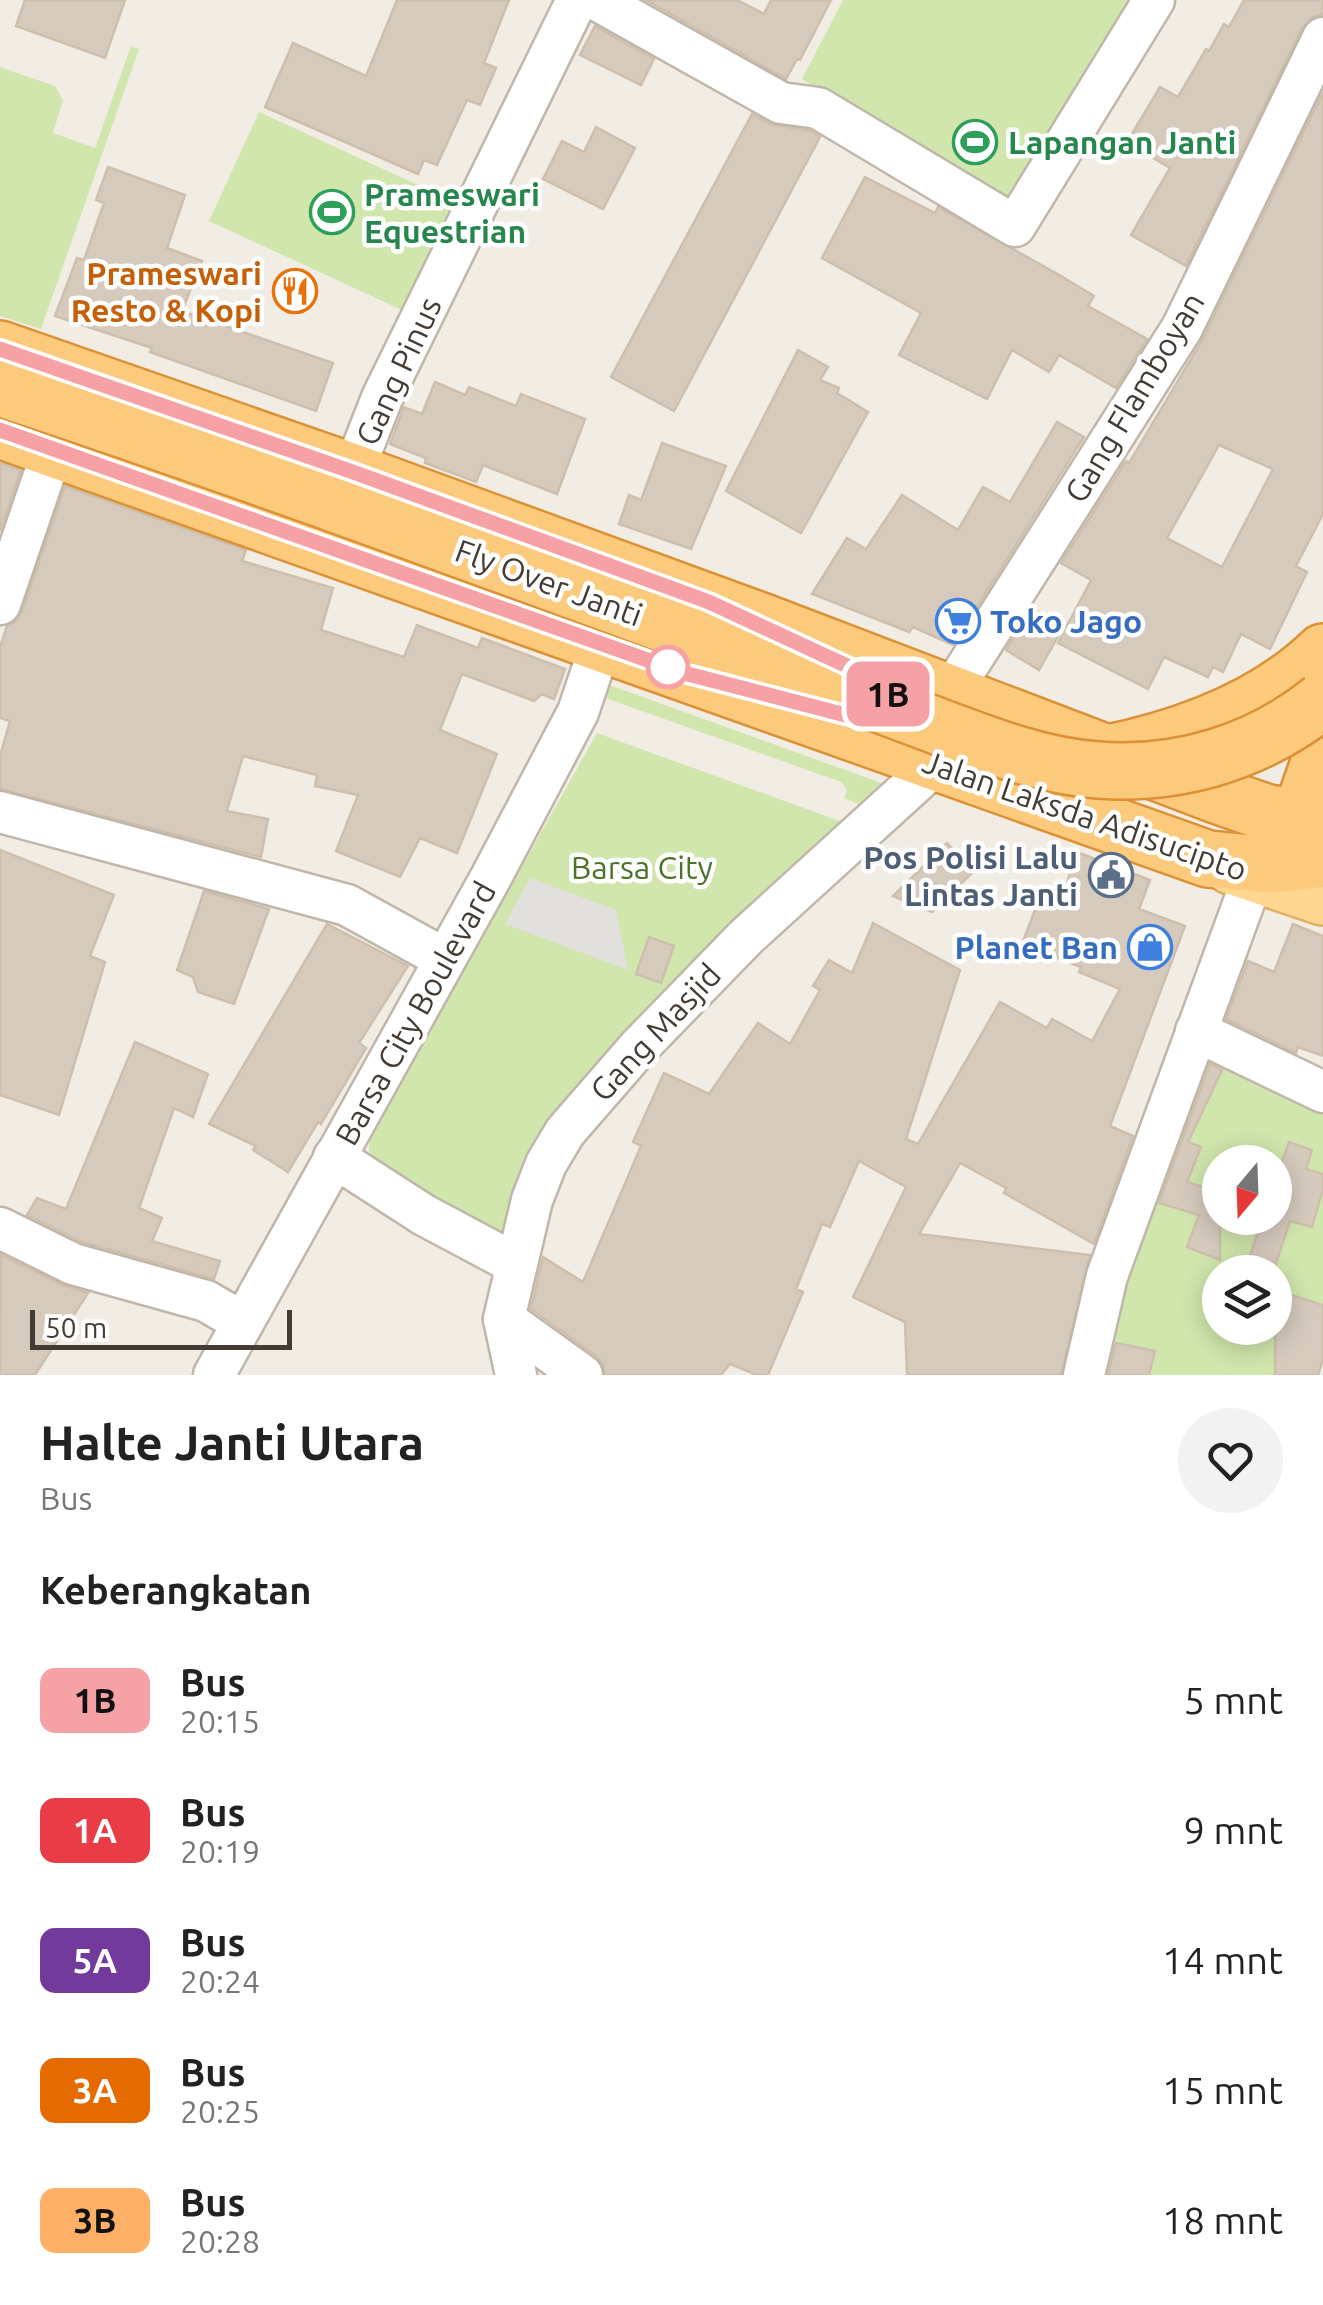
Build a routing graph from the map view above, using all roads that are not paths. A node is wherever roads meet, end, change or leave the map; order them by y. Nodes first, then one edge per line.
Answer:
1 (1154, 0) edge
2 (578, 1) edge
3 (1323, 38) edge
4 (0, 350) edge
5 (0, 388) edge
6 (0, 430) edge
7 (53, 450) junction
8 (353, 472) junction
9 (709, 602) junction
10 (0, 604) edge
11 (602, 644) junction
12 (1323, 652) edge
13 (684, 673) junction
14 (951, 692) junction
15 (1323, 700) edge
16 (1323, 751) edge
17 (1104, 754) junction
18 (937, 763) junction
19 (0, 812) edge
20 (1290, 859) edge
21 (444, 959) junction
22 (1196, 1031) junction
23 (1323, 1092) edge
24 (334, 1158) junction
25 (0, 1228) edge
26 (516, 1264) junction
27 (504, 1319) junction
28 (242, 1322) junction
29 (214, 1375) edge
30 (516, 1375) edge
31 (582, 1375) edge
32 (1084, 1375) edge

1 - 2 street
2 - 8 street, Gang Pinus
3 - 14 street, Gang Flamboyan
4 - 8 highway, Jalan Laksda Adisucipto
5 - 15 highway, Fly Over Janti, bridge
6 - 7 highway, Jalan Laksda Adisucipto
7 - 10 street
7 - 11 highway, Jalan Laksda Adisucipto
8 - 9 highway, Jalan Laksda Adisucipto
9 - 13 highway
9 - 14 highway, Jalan Laksda Adisucipto
11 - 13 highway, Jalan Laksda Adisucipto
11 - 21 street, Barsa City Boulevard
12 - 17 highway
13 - 18 highway, Jalan Laksda Adisucipto
14 - 17 highway, Jalan Laksda Adisucipto
16 - 20 highway
17 - 20 highway, Jalan Laksda Adisucipto
18 - 20 highway, Jalan Laksda Adisucipto
18 - 26 street, Gang Masjid
19 - 21 street
20 - 22 street
21 - 24 street, Barsa City Boulevard
22 - 23 street
22 - 32 street
24 - 26 street
24 - 28 street, Barsa City Boulevard
25 - 28 street
26 - 27 street, Gang Masjid
27 - 30 street, Gang Masjid
27 - 31 street
28 - 29 street, Barsa City Boulevard

